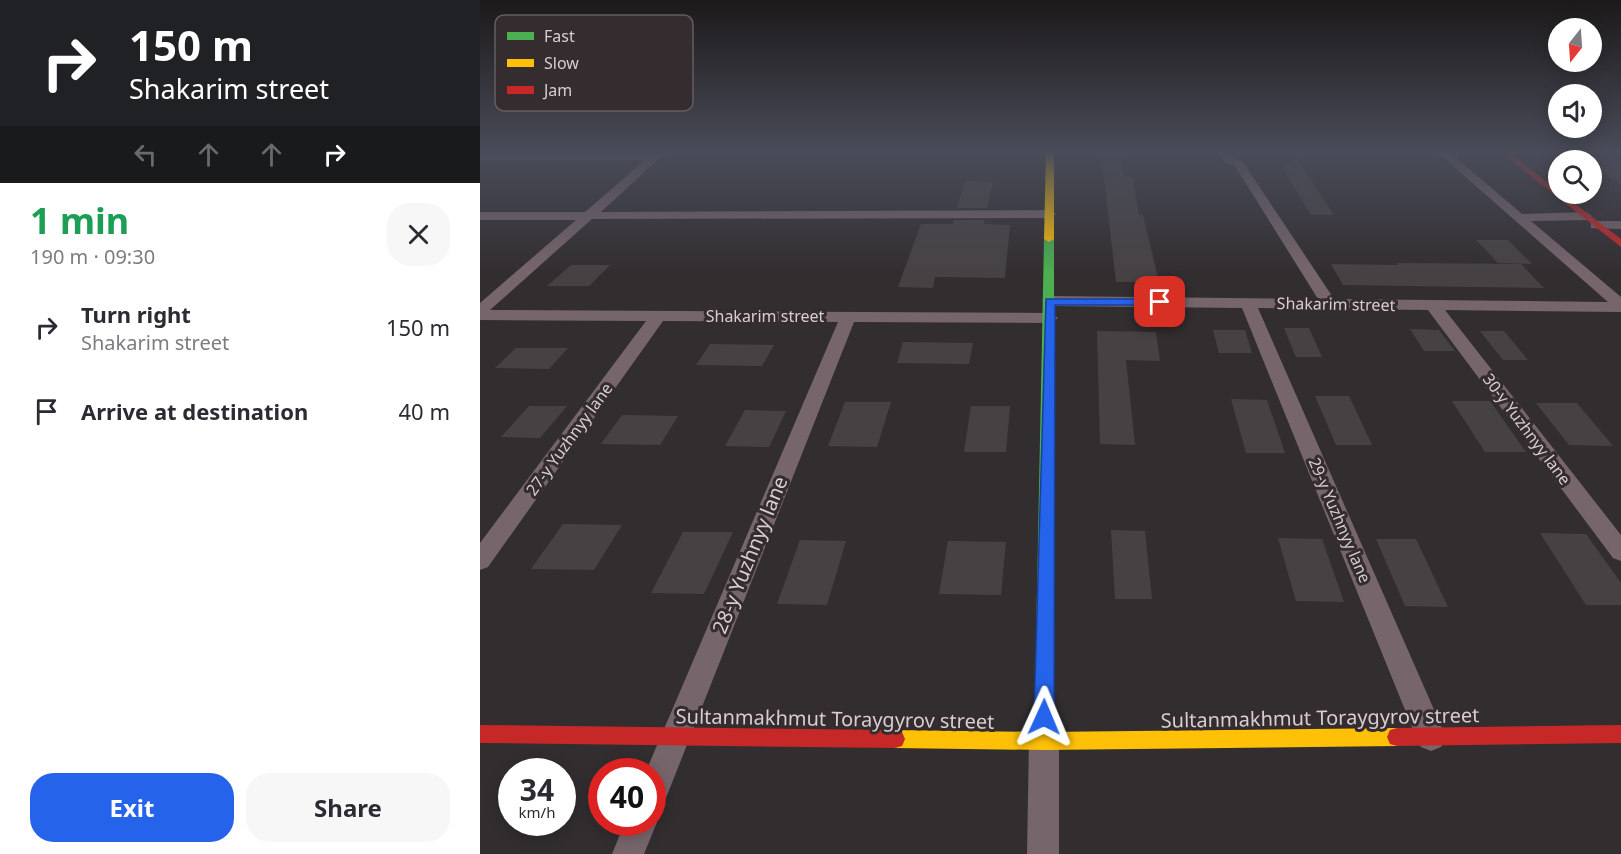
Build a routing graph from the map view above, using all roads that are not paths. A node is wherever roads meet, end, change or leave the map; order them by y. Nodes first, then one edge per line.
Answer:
1 (615, 192) edge
2 (1050, 192) edge
3 (1257, 192) edge
4 (1487, 192) edge
5 (1554, 192) edge
6 (1050, 214) junction
7 (480, 216) edge
8 (588, 216) junction
9 (1517, 218) junction
10 (1591, 221) junction
11 (1621, 225) edge
12 (1621, 244) edge
13 (488, 298) edge
14 (1248, 303) junction
15 (1329, 304) junction
16 (1433, 305) junction
17 (1621, 306) edge
18 (1050, 310) junction
19 (480, 313) edge
20 (658, 316) junction
21 (848, 317) junction
22 (1621, 552) edge
23 (480, 561) edge
24 (480, 734) edge
25 (1621, 734) edge
26 (675, 737) junction
27 (1431, 737) junction
28 (1044, 741) junction
29 (666, 759) edge
30 (635, 836) edge
31 (628, 854) edge
32 (1043, 854) edge

1 - 8 street
2 - 6 street
3 - 15 street
4 - 9 street
5 - 10 street
6 - 8 street
6 - 18 street
7 - 8 street
8 - 13 street
9 - 10 street
9 - 17 street
10 - 11 street
10 - 12 street
13 - 19 street
14 - 15 street, Shakarim street
14 - 18 street, Shakarim street
14 - 27 street, 29-y Yuzhnyy lane
15 - 16 street, Shakarim street
16 - 17 street, Shakarim street
16 - 22 street, 30-y Yuzhnyy lane
18 - 21 street, Shakarim street
18 - 28 street
19 - 20 street, Shakarim street
20 - 21 street, Shakarim street
20 - 23 street, 27-y Yuzhnyy lane
21 - 26 street, 28-y Yuzhnyy lane
24 - 26 street, Sultanmakhmut Toraygyrov street
25 - 27 street, Sultanmakhmut Toraygyrov street
26 - 28 street, Sultanmakhmut Toraygyrov street
26 - 29 street, 28-y Yuzhnyy lane
27 - 28 street, Sultanmakhmut Toraygyrov street
28 - 32 street
30 - 31 street

